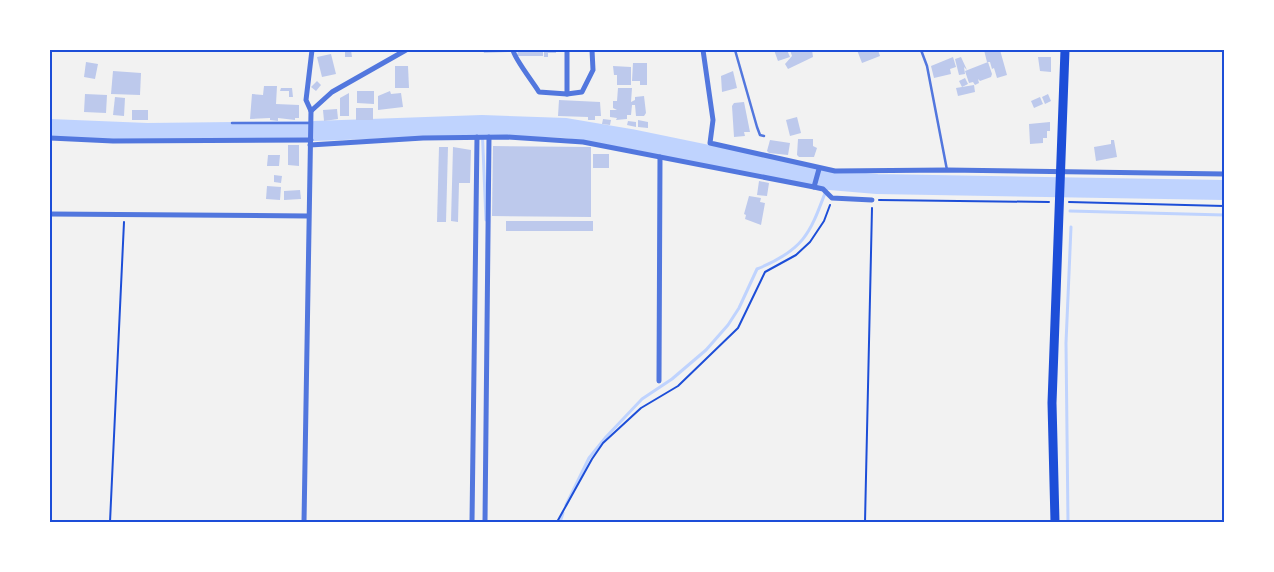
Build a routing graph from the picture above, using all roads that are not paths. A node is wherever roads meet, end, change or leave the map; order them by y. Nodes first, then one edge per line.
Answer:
1 (312, 50) edge
2 (393, 50) edge
3 (406, 50) edge
4 (513, 50) edge
5 (567, 50) edge
6 (592, 50) edge
7 (704, 50) edge
8 (735, 50) edge
9 (921, 50) edge
10 (1065, 50) edge
11 (393, 57) junction
12 (567, 94) junction
13 (311, 111) junction
14 (232, 123) dead end
15 (311, 123) junction
16 (764, 136) dead end
17 (476, 137) junction
18 (489, 137) junction
19 (50, 138) edge
20 (310, 142) junction
21 (660, 157) junction
22 (819, 169) junction
23 (948, 170) junction
24 (1060, 174) junction
25 (1224, 174) edge
26 (814, 187) junction
27 (872, 200) road end
28 (50, 214) edge
29 (308, 216) junction
30 (659, 381) dead end
31 (304, 522) edge
32 (472, 522) edge
33 (485, 522) edge
34 (1055, 522) edge

1 - 13 street
2 - 11 street
3 - 11 street
4 - 12 street
5 - 12 street
6 - 12 street
7 - 22 street
8 - 16 lane
9 - 23 lane
10 - 24 main road
11 - 13 street
13 - 15 street
14 - 15 lane
15 - 20 street
17 - 18 street
17 - 20 street
17 - 32 street
18 - 21 street
18 - 33 street
19 - 20 street
20 - 29 street
21 - 26 street
21 - 30 street
22 - 23 street
22 - 26 street
23 - 24 street
24 - 25 street
24 - 34 main road
26 - 27 street
28 - 29 street
29 - 31 street

